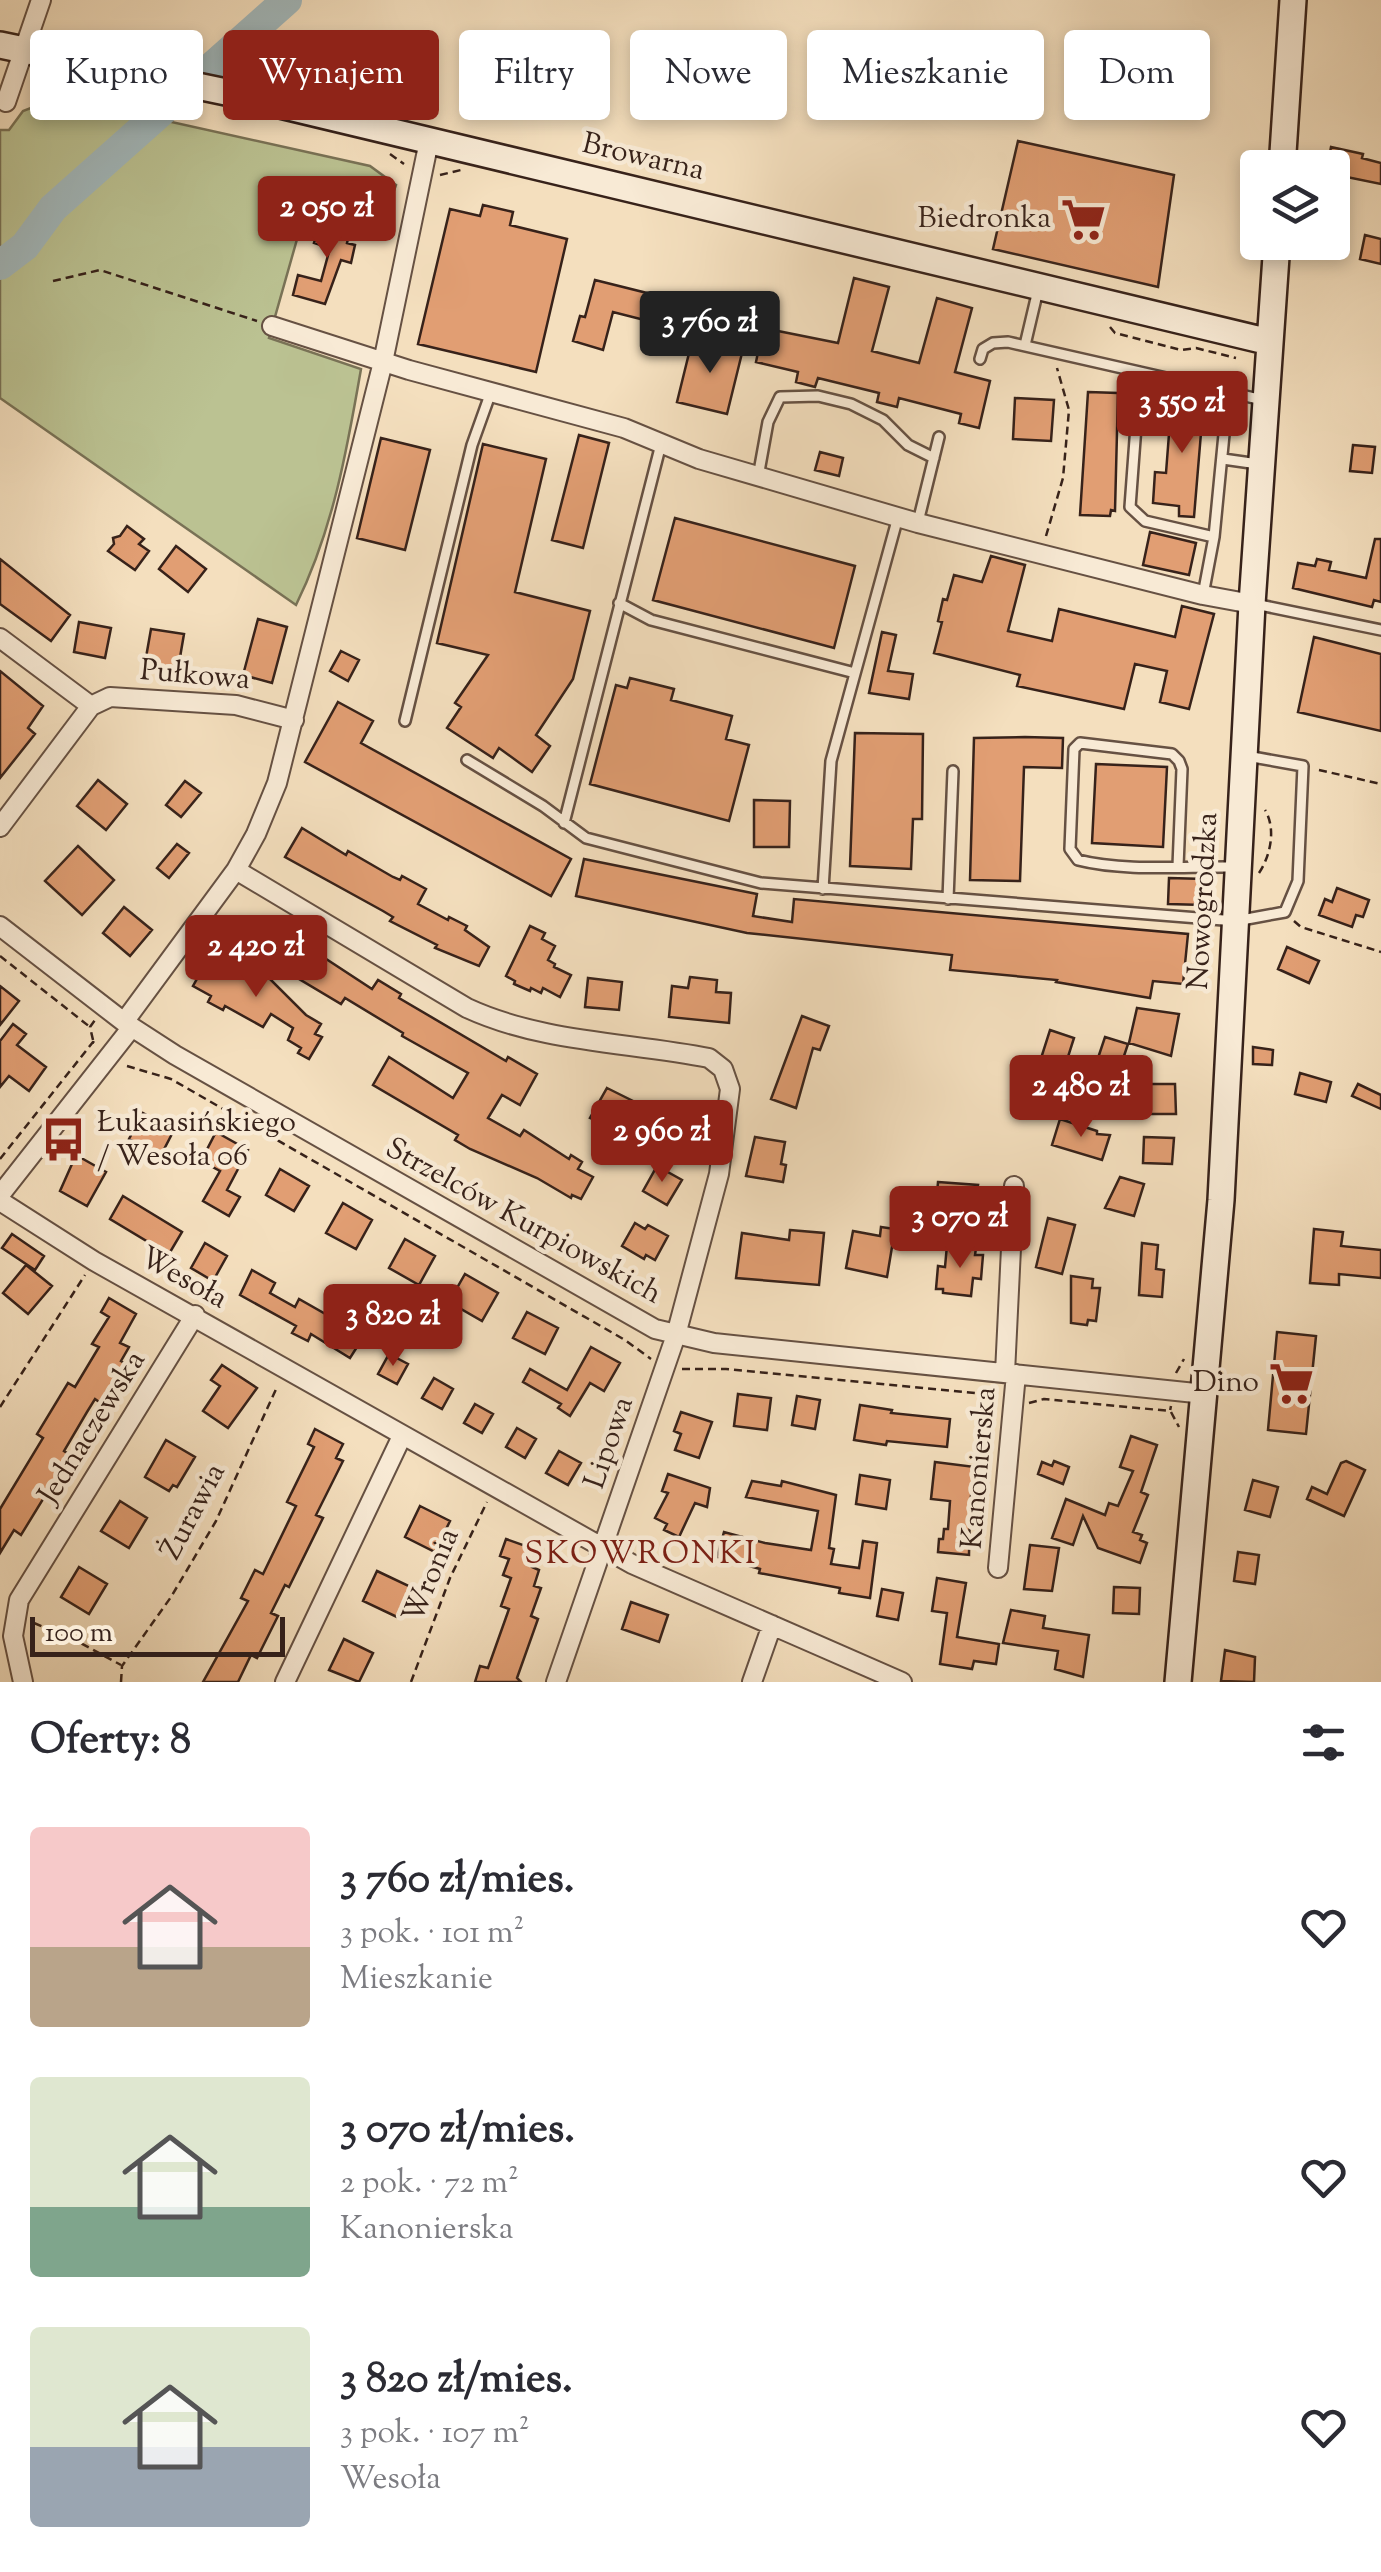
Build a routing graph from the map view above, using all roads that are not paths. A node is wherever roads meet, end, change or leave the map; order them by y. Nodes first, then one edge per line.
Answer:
1 (41, 0) edge
2 (1294, 0) edge
3 (12, 48) edge
4 (6, 102) dead end
5 (429, 141) junction
6 (1283, 150) edge
7 (1275, 260) edge
8 (1038, 287) junction
9 (272, 326) road end
10 (1270, 342) junction
11 (1025, 345) junction
12 (980, 359) dead end
13 (383, 362) junction
14 (1140, 372) junction
15 (491, 392) junction
16 (1266, 400) junction
17 (1226, 414) dead end
18 (938, 438) dead end
19 (660, 444) junction
20 (934, 458) junction
21 (1223, 459) junction
22 (1261, 464) junction
23 (758, 478) junction
24 (898, 517) junction
25 (918, 523) junction
26 (1214, 537) junction
27 (1203, 595) junction
28 (620, 602) junction
29 (1252, 604) junction
30 (1381, 630) edge
31 (0, 638) edge
32 (855, 673) junction
33 (91, 706) junction
34 (294, 720) junction
35 (405, 721) dead end
36 (1244, 756) junction
37 (467, 760) dead end
38 (953, 772) dead end
39 (564, 823) junction
40 (0, 828) edge
41 (1178, 866) junction
42 (236, 870) junction
43 (1249, 870) junction
44 (824, 889) junction
45 (948, 899) junction
46 (1236, 921) junction
47 (0, 926) edge
48 (128, 1025) junction
49 (1014, 1186) dead end
50 (0, 1198) edge
51 (195, 1315) junction
52 (676, 1335) junction
53 (1011, 1374) junction
54 (1205, 1394) junction
55 (402, 1436) junction
56 (603, 1548) junction
57 (998, 1568) dead end
58 (772, 1625) junction
59 (23, 1682) edge
60 (285, 1682) edge
61 (556, 1682) edge
62 (752, 1682) edge
63 (902, 1682) edge
64 (1178, 1682) edge

1 - 3 street
2 - 6 main road
3 - 4 street
3 - 5 main road, Browarna
5 - 8 main road, Browarna
5 - 13 street
7 - 10 main road, Nowogrodzka
8 - 10 main road, Browarna
8 - 11 lane
9 - 13 street
10 - 16 main road, Nowogrodzka
11 - 12 lane
11 - 14 lane
13 - 15 street
13 - 34 street
14 - 16 lane
14 - 26 lane
15 - 19 street
15 - 35 lane
16 - 22 main road, Nowogrodzka
17 - 21 lane
18 - 20 lane
19 - 23 street
19 - 28 lane
20 - 23 lane
20 - 25 lane
21 - 22 lane
21 - 26 lane
22 - 29 main road, Nowogrodzka
23 - 24 street
24 - 25 street
24 - 32 lane
25 - 27 street
26 - 27 lane
27 - 29 street
28 - 32 lane
28 - 39 lane
29 - 30 lane
29 - 36 main road, Nowogrodzka
31 - 33 street
32 - 44 lane
33 - 34 street, Pułkowa
33 - 40 street
34 - 42 street
36 - 43 main road, Nowogrodzka
36 - 46 lane
37 - 39 lane
38 - 45 lane
39 - 44 lane
41 - 41 lane
41 - 43 lane
42 - 48 street
42 - 52 street, Lipowa
43 - 46 main road, Nowogrodzka
44 - 45 lane
45 - 46 lane
46 - 54 main road, Nowogrodzka
47 - 48 street, Strzelców Kurpiowskich
48 - 50 street
48 - 52 street, Strzelców Kurpiowskich
49 - 53 street, Kanonierska
50 - 51 street, Wesoła
51 - 55 street, Wesoła
51 - 59 street, Jednaczewska
52 - 53 street, Strzelców Kurpiowskich
52 - 56 street, Lipowa
53 - 54 street, Strzelców Kurpiowskich
53 - 57 street, Kanonierska
54 - 64 main road, Nowogrodzka
55 - 56 street, Wesoła
55 - 60 street
56 - 58 street, Wesoła
56 - 61 street, Lipowa
58 - 62 street
58 - 63 street, Wesoła

